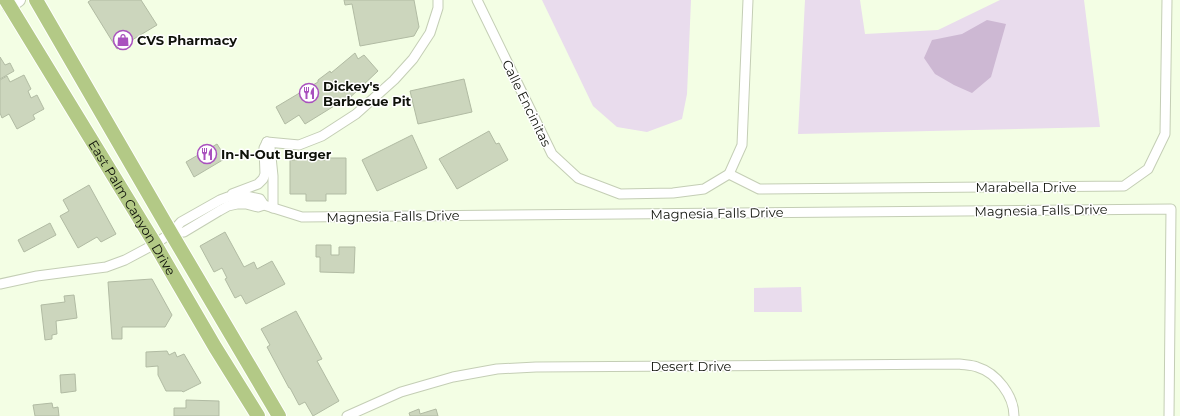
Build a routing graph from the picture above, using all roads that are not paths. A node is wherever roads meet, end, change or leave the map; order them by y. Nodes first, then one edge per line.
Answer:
1 (36, 0) edge
2 (438, 0) edge
3 (477, 0) edge
4 (748, 0) edge
5 (1167, 0) edge
6 (11, 2) edge
7 (266, 142) junction
8 (729, 174) junction
9 (226, 198) junction
10 (269, 206) junction
11 (170, 233) junction
12 (155, 244) junction
13 (0, 284) edge
14 (258, 416) edge
15 (279, 416) edge
16 (347, 416) edge
17 (1014, 416) edge
18 (1169, 416) edge

1 - 11 main road, East Palm Canyon Drive
2 - 7 street
3 - 8 street, Calle Encinitas
4 - 8 street
5 - 8 street, Marabella Drive
6 - 12 main road, East Palm Canyon Drive
7 - 9 street
7 - 10 street
9 - 10 street, Magnesia Falls Drive
9 - 11 street, Magnesia Falls Drive
10 - 11 street, Magnesia Falls Drive
10 - 18 street, Magnesia Falls Drive
11 - 12 street, Magnesia Falls Drive
11 - 15 main road, East Palm Canyon Drive
12 - 13 street, Magnesia Falls Drive
12 - 14 main road, East Palm Canyon Drive
16 - 17 street, Desert Drive

